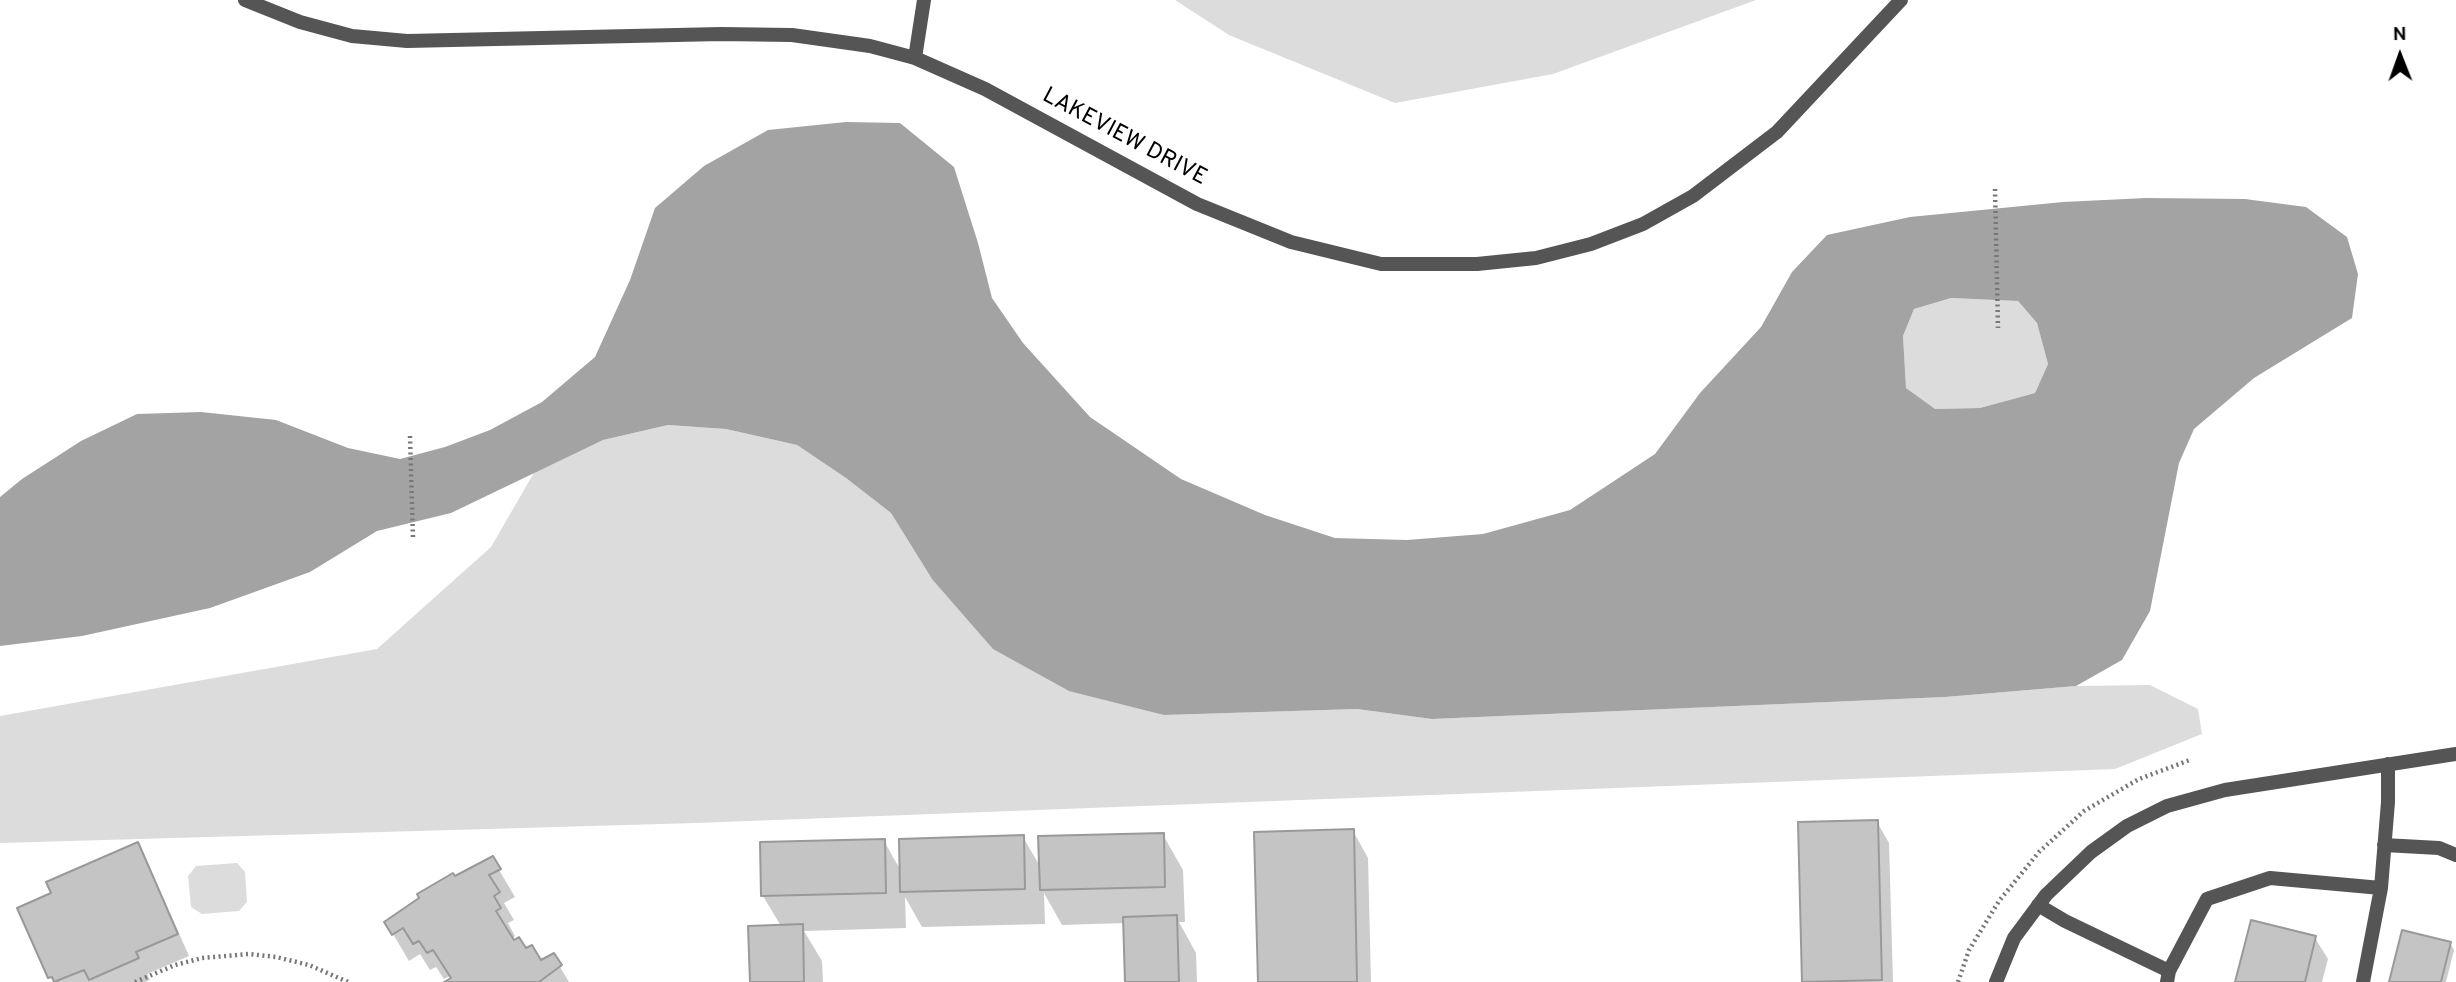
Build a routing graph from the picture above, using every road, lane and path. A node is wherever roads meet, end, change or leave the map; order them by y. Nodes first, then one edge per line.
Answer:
1 (245, 0) edge
2 (924, 0) edge
3 (1901, 0) edge
4 (915, 58) junction
5 (1995, 189) dead end
6 (1998, 328) dead end
7 (410, 436) dead end
8 (413, 539) dead end
9 (2456, 754) edge
10 (2388, 764) junction
11 (2384, 845) junction
12 (2456, 855) edge
13 (2381, 888) junction
14 (2038, 905) junction
15 (2168, 976) edge
16 (135, 982) edge
17 (348, 982) edge
18 (1996, 982) edge
19 (2363, 982) edge

1 - 4 street, LAKEVIEW DRIVE
2 - 4 street
3 - 4 street, LAKEVIEW DRIVE
5 - 6 path
7 - 8 path
9 - 10 street
10 - 11 street
10 - 14 street
11 - 12 street
11 - 13 street
13 - 15 street
13 - 19 street
14 - 15 street
14 - 18 street
16 - 17 path

